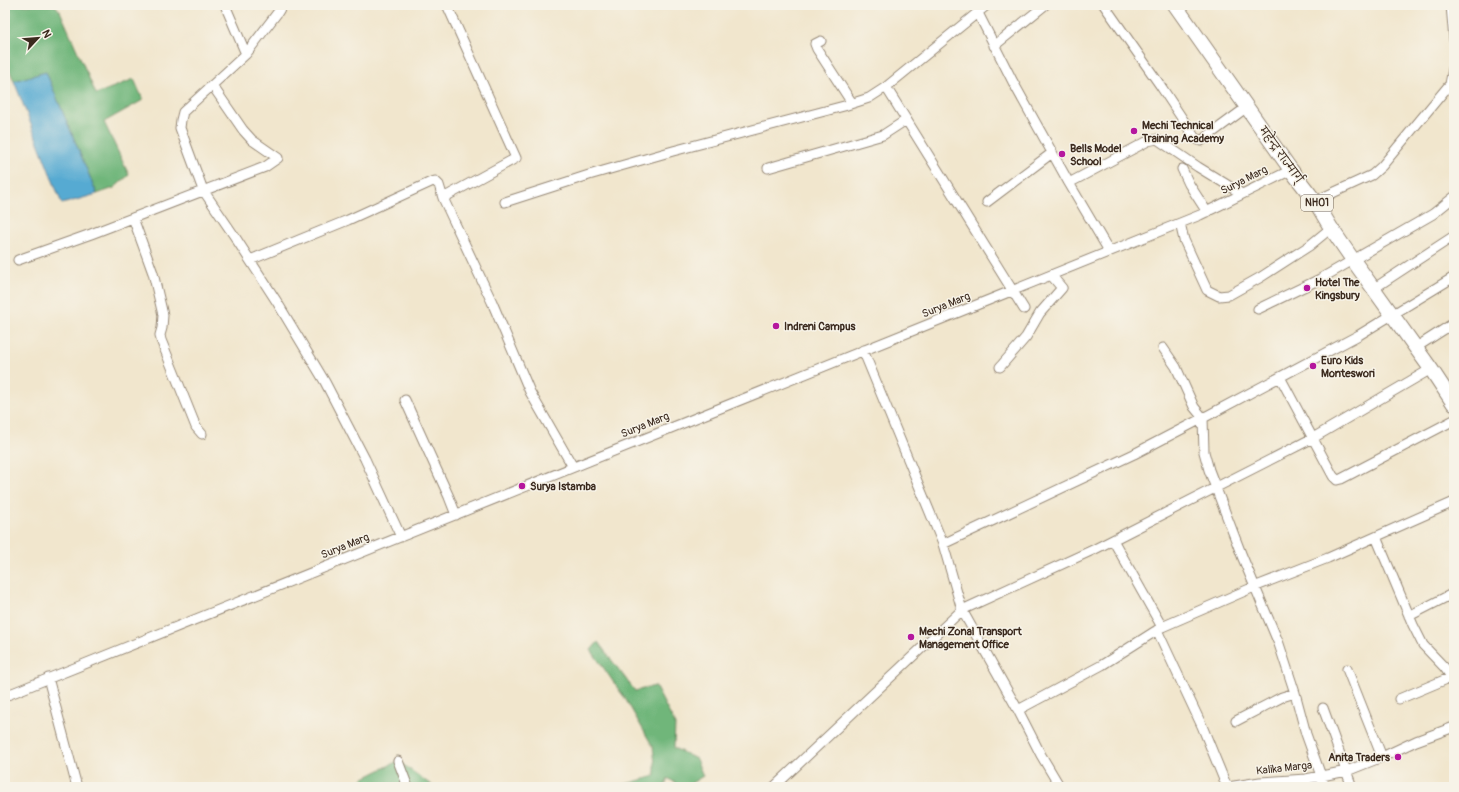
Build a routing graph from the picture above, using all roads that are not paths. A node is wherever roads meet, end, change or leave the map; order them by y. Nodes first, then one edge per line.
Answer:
1 (225, 5) edge
2 (282, 5) edge
3 (447, 5) edge
4 (987, 5) edge
5 (1045, 5) edge
6 (1104, 5) edge
7 (1175, 5) edge
8 (1451, 5) edge
9 (978, 13) junction
10 (1453, 19) edge
11 (1454, 40) edge
12 (821, 41) dead end
13 (994, 46) junction
14 (246, 54) junction
15 (1454, 64) edge
16 (212, 85) junction
17 (886, 87) junction
18 (852, 103) junction
19 (1247, 107) junction
20 (906, 120) junction
21 (1052, 153) junction
22 (768, 168) dead end
23 (1182, 169) dead end
24 (1291, 170) junction
25 (1069, 183) junction
26 (203, 190) junction
27 (1242, 194) junction
28 (1454, 197) edge
29 (443, 198) junction
30 (1315, 201) junction
31 (505, 202) dead end
32 (987, 202) dead end
33 (1207, 212) junction
34 (134, 218) junction
35 (1180, 223) junction
36 (1331, 228) junction
37 (1454, 236) edge
38 (1109, 252) junction
39 (18, 260) dead end
40 (250, 260) junction
41 (1353, 260) junction
42 (1051, 275) junction
43 (1454, 277) edge
44 (1373, 289) junction
45 (1013, 291) junction
46 (1024, 309) dead end
47 (1258, 309) dead end
48 (1392, 315) junction
49 (1454, 323) edge
50 (1163, 348) dead end
51 (1415, 348) junction
52 (863, 350) junction
53 (1000, 367) dead end
54 (1431, 369) junction
55 (1280, 377) junction
56 (405, 400) dead end
57 (1454, 404) edge
58 (1203, 418) junction
59 (1454, 420) edge
60 (202, 434) dead end
61 (1313, 438) junction
62 (573, 467) junction
63 (1216, 487) junction
64 (1454, 502) edge
65 (456, 515) junction
66 (401, 537) junction
67 (1376, 537) junction
68 (1113, 540) junction
69 (943, 544) junction
70 (1254, 587) junction
71 (1454, 593) edge
72 (962, 610) junction
73 (1409, 616) junction
74 (1160, 629) junction
75 (1347, 669) dead end
76 (48, 678) junction
77 (1453, 678) edge
78 (1295, 693) junction
79 (5, 696) edge
80 (1399, 699) dead end
81 (1323, 708) dead end
82 (1018, 710) junction
83 (1236, 721) dead end
84 (1454, 727) edge
85 (1382, 757) junction
86 (398, 761) dead end
87 (1347, 771) junction
88 (1321, 776) junction
89 (77, 787) edge
90 (408, 787) edge
91 (774, 787) edge
92 (1060, 787) edge
93 (1227, 787) edge
94 (1325, 787) edge
95 (1352, 787) edge

1 - 14 street
2 - 14 street
3 - 29 street
4 - 9 street
5 - 13 street
6 - 19 street
7 - 19 highway, महेन्द्र राज्मार्ग् / NH01
8 - 10 street
9 - 13 street
9 - 17 street
10 - 11 street
12 - 18 street
13 - 21 street
14 - 16 street
15 - 30 street
16 - 26 street
16 - 26 street
17 - 18 street
17 - 20 street
18 - 31 street
19 - 24 highway, महेन्द्र राज्मार्ग् / NH01
20 - 22 street
20 - 45 street
21 - 25 street
21 - 32 street
23 - 33 street
24 - 27 street, Surya Marg
24 - 30 highway, महेन्द्र राज्मार्ग् / NH01
25 - 27 street
25 - 38 street
26 - 34 street
26 - 40 street
27 - 33 street, Surya Marg
28 - 41 street
29 - 40 street
29 - 62 street
30 - 36 highway, महेन्द्र राज्मार्ग् / NH01
33 - 35 street, Surya Marg
34 - 39 street
34 - 60 street
35 - 36 street
35 - 38 street, Surya Marg
36 - 41 highway, महेन्द्र राज्मार्ग् / NH01
37 - 44 street
38 - 42 street, Surya Marg
40 - 66 street
41 - 44 highway, महेन्द्र राज्मार्ग् / NH01
41 - 47 street
42 - 45 street, Surya Marg
42 - 53 street
43 - 48 street
44 - 48 highway, महेन्द्र राज्मार्ग् / NH01
45 - 46 street
45 - 52 street, Surya Marg
48 - 51 highway, महेन्द्र राज्मार्ग् / NH01
48 - 55 street
49 - 51 street
50 - 58 street
51 - 54 highway, महेन्द्र राज्मार्ग् / NH01
52 - 62 street, Surya Marg
52 - 69 street
54 - 57 highway, महेन्द्र राज्मार्ग् / NH01
54 - 61 street
55 - 58 street
55 - 61 street
56 - 65 street
58 - 63 street
58 - 69 street
59 - 61 street
61 - 63 street
62 - 65 street, Surya Marg
63 - 68 street
63 - 70 street
64 - 67 street
65 - 66 street, Surya Marg
66 - 76 street, Surya Marg
67 - 70 street
67 - 73 street
68 - 72 street
68 - 74 street
69 - 72 street
70 - 74 street
70 - 78 street
71 - 73 street
72 - 82 street
72 - 91 street
73 - 77 street
74 - 82 street
74 - 93 street
75 - 85 street
76 - 79 street, Surya Marg
76 - 89 street
77 - 80 street
78 - 83 street
78 - 88 street
81 - 87 street
82 - 92 street
84 - 85 street, Kalika Marga
85 - 87 street, Kalika Marga
86 - 90 street
87 - 88 street, Kalika Marga
87 - 95 street
88 - 93 street, Kalika Marga
88 - 94 street

